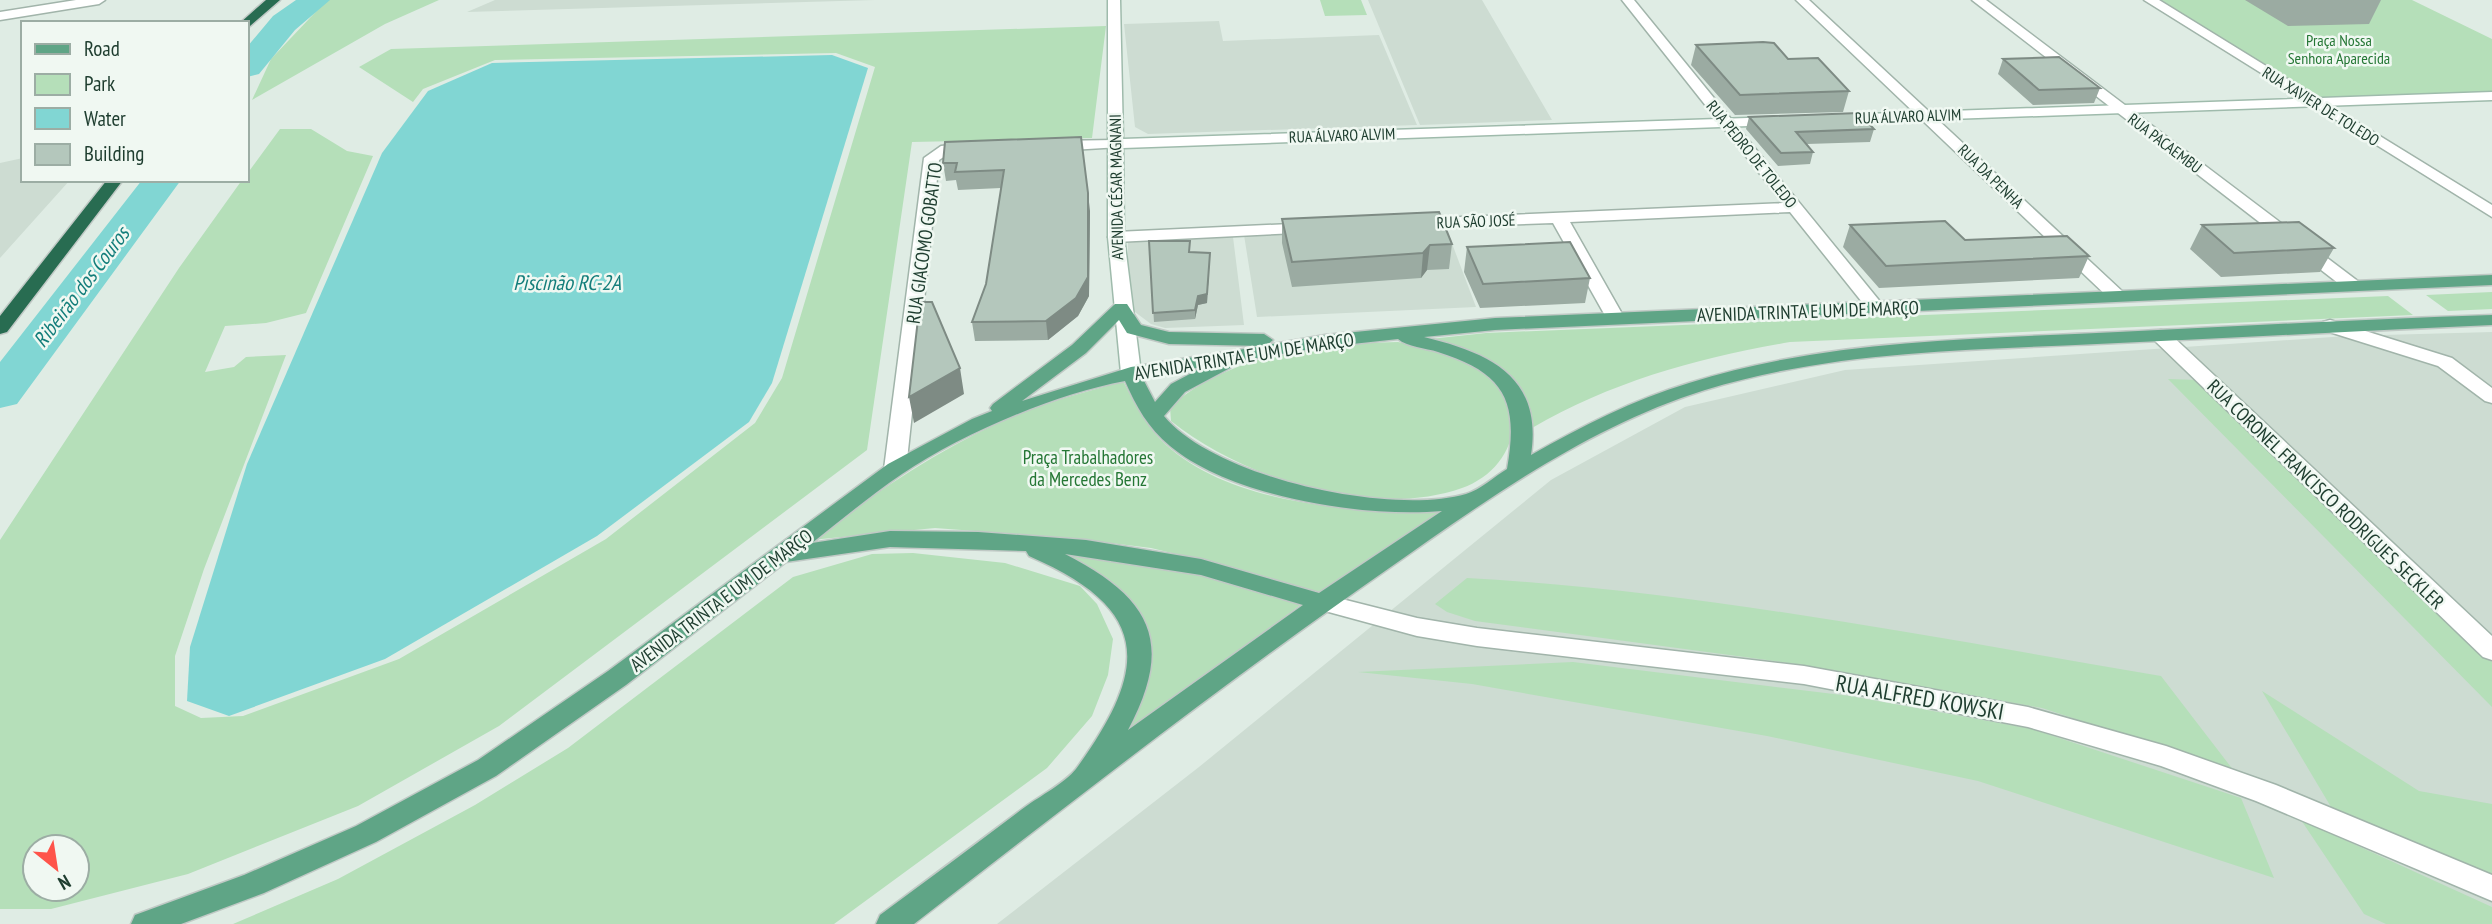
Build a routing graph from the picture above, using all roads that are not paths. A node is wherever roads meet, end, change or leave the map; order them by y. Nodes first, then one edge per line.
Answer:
1 (99, 0) edge
2 (274, 0) edge
3 (1114, 0) edge
4 (1628, 0) edge
5 (1802, 0) edge
6 (1978, 0) edge
7 (2150, 0) edge
8 (0, 16) edge
9 (248, 21) edge
10 (2492, 96) edge
11 (2311, 100) junction
12 (2118, 107) junction
13 (1927, 116) junction
14 (1820, 119) edge
15 (1793, 120) edge
16 (1726, 122) junction
17 (1115, 144) junction
18 (1037, 146) edge
19 (985, 148) edge
20 (113, 182) edge
21 (1795, 207) junction
22 (2492, 212) edge
23 (1559, 218) junction
24 (1396, 225) edge
25 (1329, 228) edge
26 (1115, 237) junction
27 (2492, 280) edge
28 (2353, 286) junction
29 (2117, 296) junction
30 (1121, 308) junction
31 (1876, 308) junction
32 (1616, 319) junction
33 (2492, 320) edge
34 (2330, 326) junction
35 (0, 328) edge
36 (1390, 334) junction
37 (2161, 336) junction
38 (1325, 341) junction
39 (1249, 353) junction
40 (1131, 373) junction
41 (2492, 397) edge
42 (1153, 416) junction
43 (979, 423) junction
44 (895, 469) junction
45 (1518, 469) junction
46 (1472, 501) junction
47 (1018, 544) junction
48 (778, 556) junction
49 (1322, 602) junction
50 (2492, 651) edge
51 (1079, 782) junction
52 (2492, 888) edge
53 (146, 924) edge
54 (891, 924) edge

1 - 8 street
2 - 9 highway
3 - 17 street, AVENIDA CÉSAR MAGNANI
4 - 16 street, RUA PEDRO DE TOLEDO
5 - 13 street, RUA DA PENHA
6 - 12 street, RUA PACAEMBU
7 - 11 street, RUA XAVIER DE TOLEDO
10 - 11 street, RUA ÁLVARO ALVIM
11 - 12 street, RUA ÁLVARO ALVIM
11 - 22 street, RUA XAVIER DE TOLEDO
12 - 13 street, RUA ÁLVARO ALVIM
12 - 28 street, RUA PACAEMBU
13 - 14 street, RUA ÁLVARO ALVIM
13 - 29 street, RUA DA PENHA
15 - 16 street, RUA ÁLVARO ALVIM
16 - 17 street, RUA ÁLVARO ALVIM
16 - 21 street, RUA PEDRO DE TOLEDO
17 - 18 street
17 - 26 street, AVENIDA CÉSAR MAGNANI
19 - 44 street, RUA GIACOMO GOBATTO
20 - 35 highway
21 - 23 street, RUA SÃO JOSÉ
21 - 31 street, RUA PEDRO DE TOLEDO
23 - 24 street, RUA SÃO JOSÉ
23 - 32 street
25 - 26 street
26 - 30 street, AVENIDA CÉSAR MAGNANI
27 - 28 main road, AVENIDA TRINTA E UM DE MARÇO
28 - 29 main road, AVENIDA TRINTA E UM DE MARÇO
29 - 31 main road, AVENIDA TRINTA E UM DE MARÇO
30 - 38 main road
30 - 40 street, AVENIDA CÉSAR MAGNANI
30 - 43 main road
31 - 32 main road, AVENIDA TRINTA E UM DE MARÇO
32 - 36 main road, AVENIDA TRINTA E UM DE MARÇO
33 - 34 main road, AVENIDA TRINTA E UM DE MARÇO
34 - 37 main road, AVENIDA TRINTA E UM DE MARÇO
34 - 41 street
36 - 38 main road, AVENIDA TRINTA E UM DE MARÇO
36 - 45 main road
37 - 45 main road, AVENIDA TRINTA E UM DE MARÇO
37 - 50 street, RUA CORONEL FRANCISCO RODRIGUES SECKLER
38 - 39 main road, AVENIDA TRINTA E UM DE MARÇO
39 - 40 main road, AVENIDA TRINTA E UM DE MARÇO
39 - 42 main road
40 - 42 main road
40 - 43 main road, AVENIDA TRINTA E UM DE MARÇO
42 - 46 main road
43 - 44 main road, AVENIDA TRINTA E UM DE MARÇO
44 - 48 main road, AVENIDA TRINTA E UM DE MARÇO
45 - 46 main road, AVENIDA TRINTA E UM DE MARÇO
46 - 49 main road, AVENIDA TRINTA E UM DE MARÇO
47 - 48 main road
47 - 49 main road
47 - 51 main road
48 - 53 main road, AVENIDA TRINTA E UM DE MARÇO
49 - 51 main road, AVENIDA TRINTA E UM DE MARÇO
49 - 52 street, RUA ALFRED KOWSKI
51 - 54 main road, AVENIDA TRINTA E UM DE MARÇO

